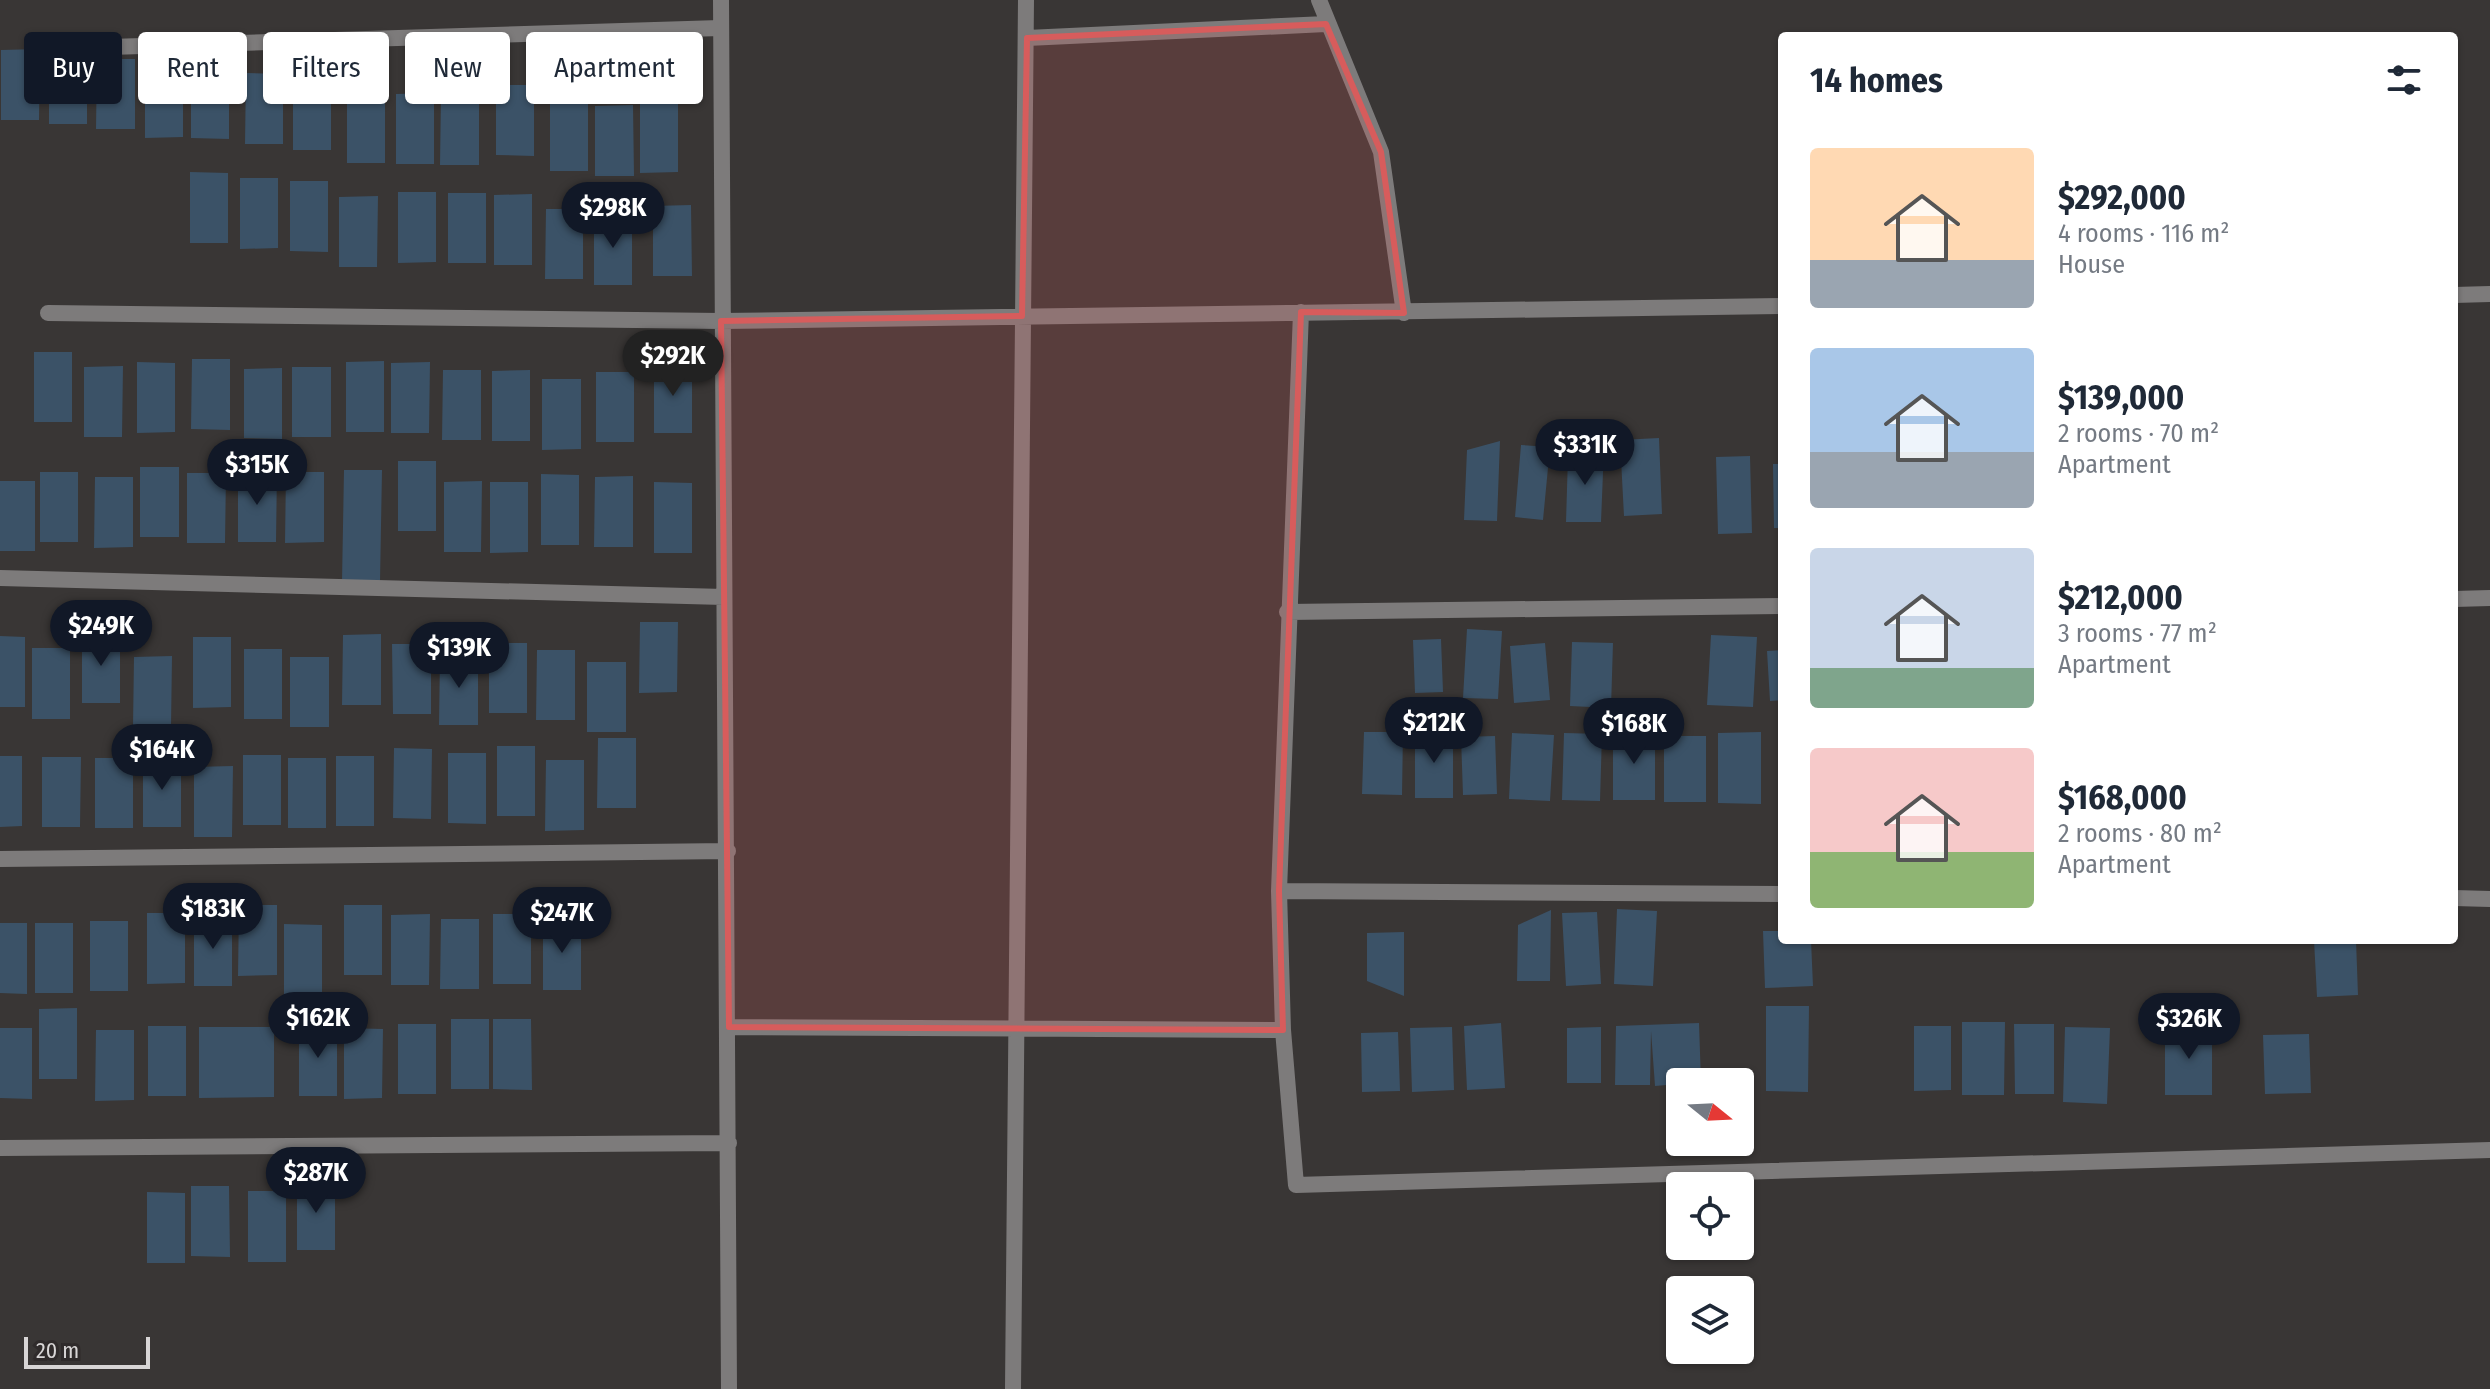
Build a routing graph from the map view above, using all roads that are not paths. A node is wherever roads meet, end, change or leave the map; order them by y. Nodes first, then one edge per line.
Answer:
1 (721, 0) edge
2 (1026, 0) edge
3 (1319, 0) edge
4 (1326, 24) junction
5 (720, 28) junction
6 (1027, 38) junction
7 (122, 47) edge
8 (2490, 294) edge
9 (2458, 295) edge
10 (1778, 306) edge
11 (1301, 312) junction
12 (48, 313) dead end
13 (1404, 313) junction
14 (1022, 316) junction
15 (721, 321) junction
16 (0, 578) edge
17 (724, 597) junction
18 (2490, 598) edge
19 (2458, 599) edge
20 (1778, 606) edge
21 (1287, 612) junction
22 (728, 851) junction
23 (0, 859) edge
24 (1279, 891) junction
25 (1778, 894) edge
26 (2458, 898) edge
27 (2490, 899) edge
28 (729, 1027) junction
29 (1016, 1030) junction
30 (1283, 1030) junction
31 (729, 1143) junction
32 (0, 1148) edge
33 (2490, 1150) edge
34 (729, 1389) edge
35 (1013, 1389) edge

1 - 5 street
2 - 6 street
3 - 4 street
4 - 6 street
4 - 13 street
5 - 7 street
5 - 15 street
6 - 14 street
8 - 9 street
10 - 13 street
11 - 13 street
11 - 14 street
11 - 21 street
12 - 15 street
14 - 15 street
14 - 29 street
15 - 17 street
16 - 17 street
17 - 22 street
18 - 19 street
20 - 21 street
21 - 24 street
22 - 23 street
22 - 28 street
24 - 25 street
24 - 30 street
26 - 27 street
28 - 29 street
28 - 31 street
29 - 30 street
29 - 35 street
30 - 33 street
31 - 32 street
31 - 34 street

